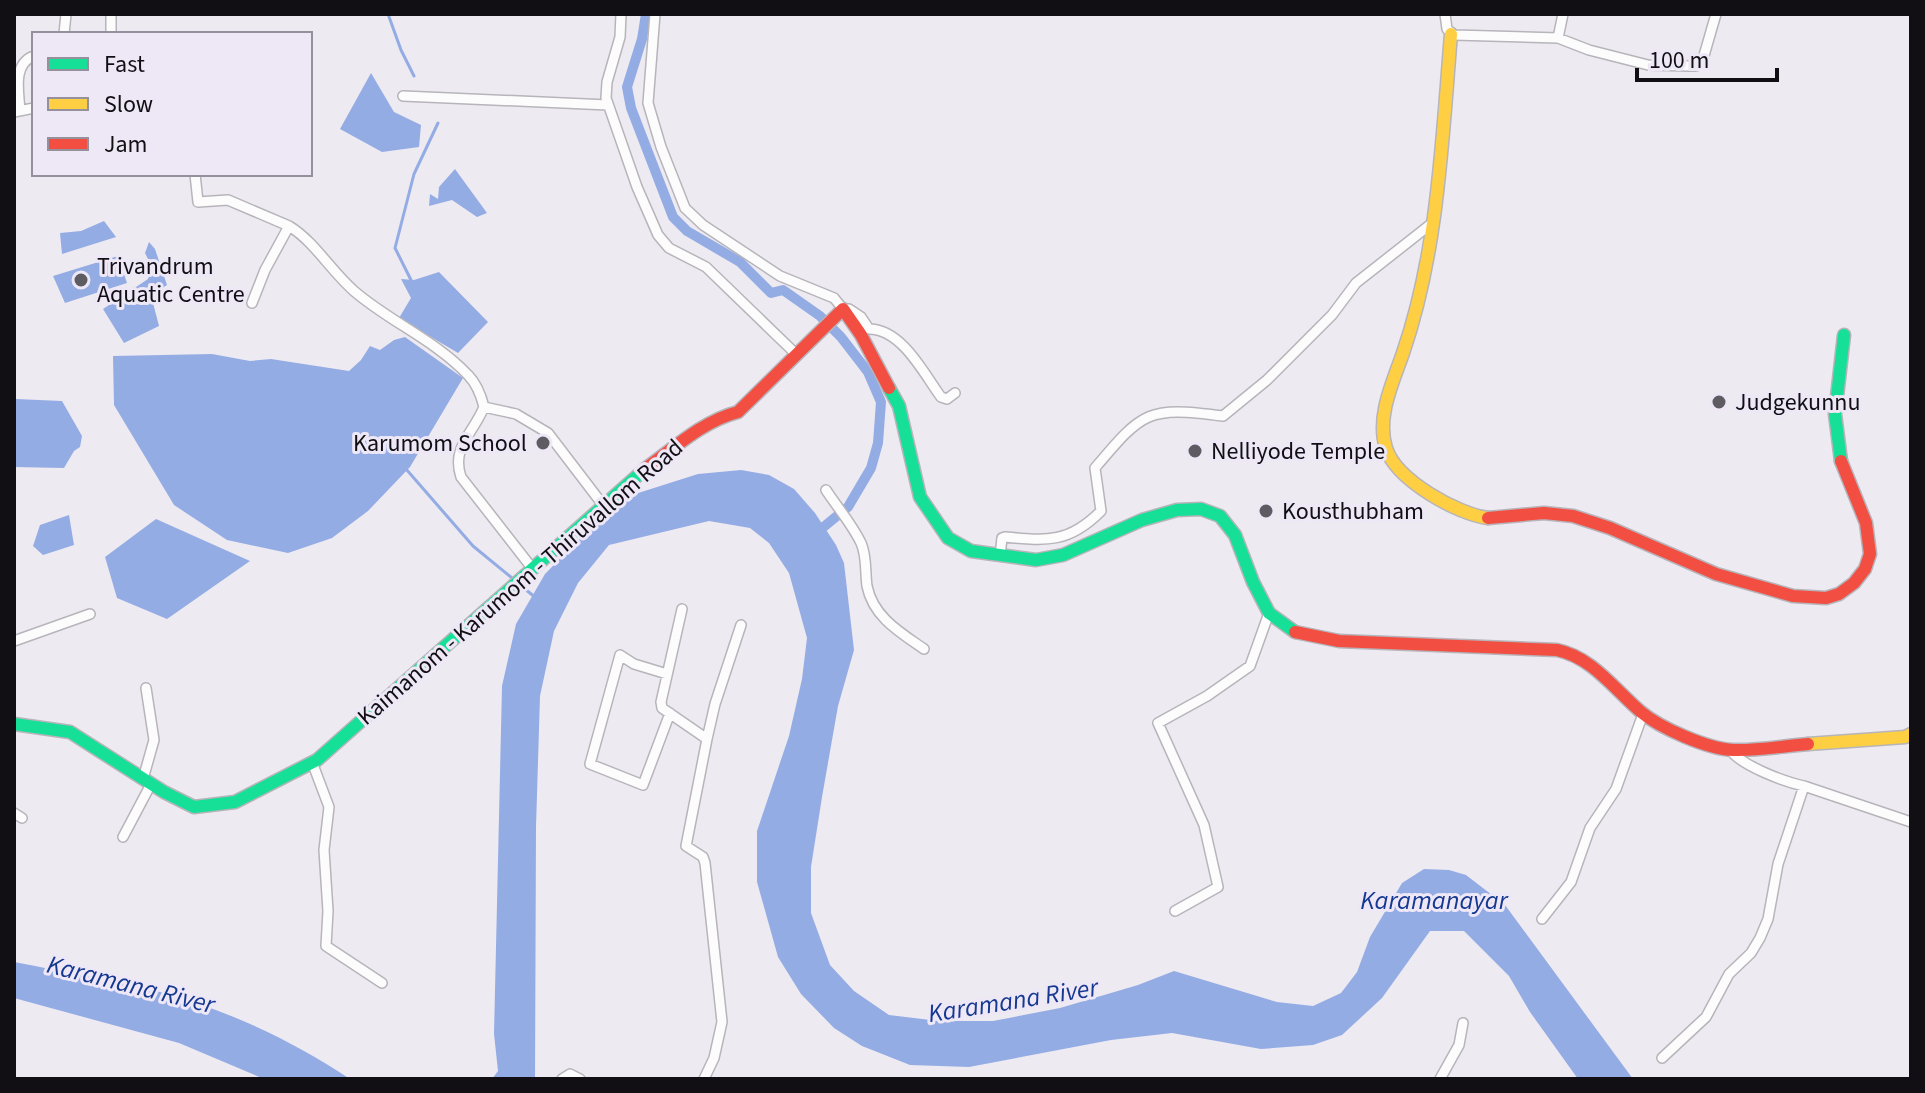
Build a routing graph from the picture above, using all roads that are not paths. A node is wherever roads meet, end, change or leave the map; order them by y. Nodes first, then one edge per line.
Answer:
1 (621, 14) edge
2 (655, 14) edge
3 (1445, 14) edge
4 (1563, 14) edge
5 (1716, 14) edge
6 (1451, 34) junction
7 (1558, 38) junction
8 (32, 57) edge
9 (403, 96) dead end
10 (608, 105) junction
11 (17, 111) edge
12 (195, 176) edge
13 (1431, 224) junction
14 (289, 226) junction
15 (252, 303) dead end
16 (843, 309) junction
17 (1844, 335) dead end
18 (797, 355) junction
19 (955, 393) dead end
20 (484, 407) junction
21 (826, 490) dead end
22 (603, 505) junction
23 (1000, 556) junction
24 (532, 568) junction
25 (682, 609) dead end
26 (1269, 613) junction
27 (90, 614) dead end
28 (741, 625) dead end
29 (14, 641) edge
30 (924, 649) dead end
31 (667, 674) junction
32 (146, 688) dead end
33 (670, 713) junction
34 (1643, 714) junction
35 (14, 724) edge
36 (1911, 734) edge
37 (707, 739) junction
38 (1730, 750) junction
39 (312, 762) junction
40 (147, 782) junction
41 (1804, 786) junction
42 (1911, 822) edge
43 (123, 837) dead end
44 (1175, 911) dead end
45 (1542, 919) dead end
46 (382, 983) dead end
47 (1463, 1023) dead end
48 (1662, 1058) dead end
49 (562, 1079) edge
50 (580, 1079) edge
51 (704, 1079) edge
52 (1440, 1079) edge

1 - 10 street
2 - 16 street
3 - 6 street
4 - 7 street
5 - 7 street
6 - 7 street
6 - 13 main road
8 - 11 street
9 - 10 street
10 - 18 street
12 - 14 street
13 - 17 main road
13 - 23 street
14 - 15 street
14 - 20 street
16 - 18 main road, Kaimanom - Karumom - Thiruvallom Road
16 - 19 street
16 - 23 main road
18 - 22 main road, Kaimanom - Karumom - Thiruvallom Road
20 - 22 street
20 - 24 street
21 - 30 street
22 - 24 main road, Kaimanom - Karumom - Thiruvallom Road
23 - 26 main road
24 - 39 main road, Kaimanom - Karumom - Thiruvallom Road
25 - 31 street
26 - 34 main road
26 - 44 street
27 - 29 street
28 - 37 street
31 - 33 street
31 - 33 street
32 - 40 street
33 - 37 street
34 - 38 main road
34 - 45 street
35 - 40 main road, Kaimanom - Karumom - Thiruvallom Road
36 - 38 main road
37 - 51 street
38 - 41 street
39 - 40 main road, Kaimanom - Karumom - Thiruvallom Road
39 - 46 street
40 - 43 street
41 - 42 street
41 - 48 street
47 - 52 street
49 - 50 street

